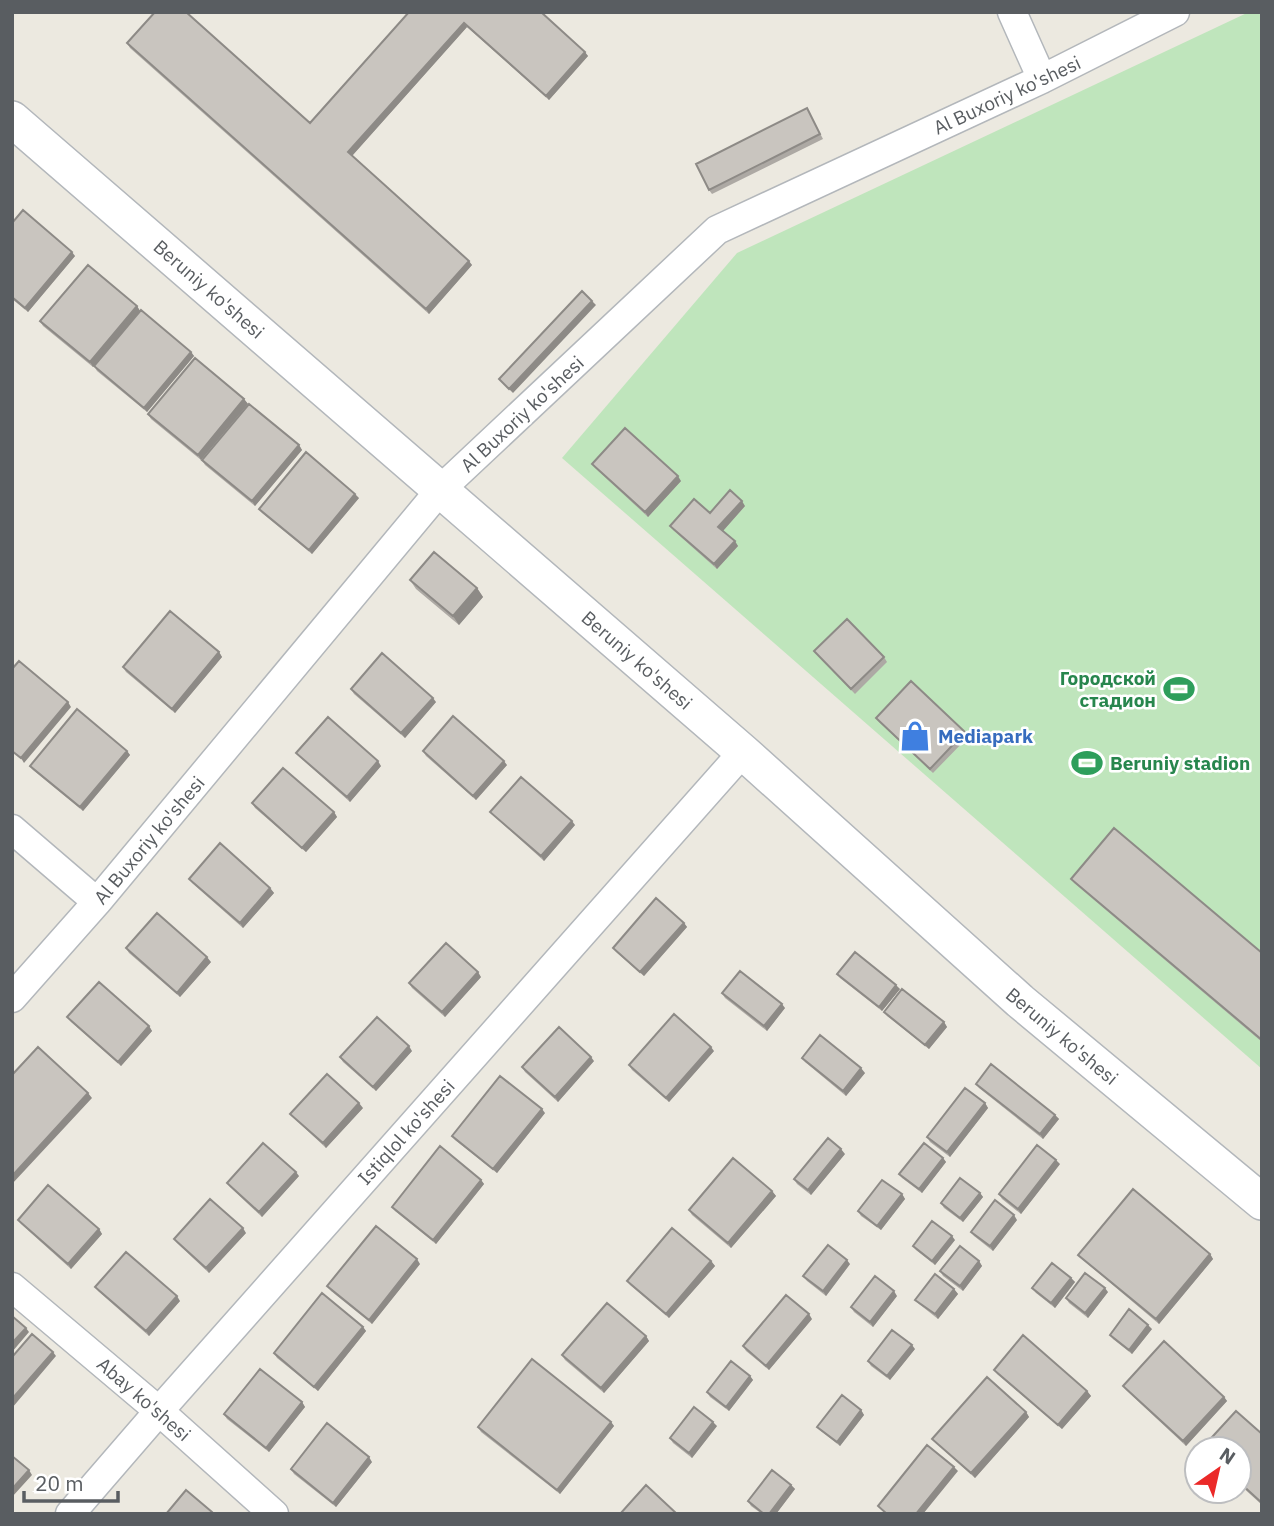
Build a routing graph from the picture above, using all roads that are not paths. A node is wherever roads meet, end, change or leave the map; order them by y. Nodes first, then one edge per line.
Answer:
1 (1012, 12) edge
2 (1175, 12) edge
3 (1042, 79) junction
4 (12, 119) edge
5 (441, 489) junction
6 (743, 752) junction
7 (12, 829) edge
8 (97, 902) junction
9 (12, 998) edge
10 (1262, 1202) edge
11 (12, 1287) edge
12 (159, 1411) junction
13 (71, 1514) edge
14 (274, 1514) edge

1 - 3 street
2 - 3 street, Al Buxoriy ko'shesi
3 - 5 street, Al Buxoriy ko'shesi
4 - 5 street, Beruniy ko'shesi
5 - 6 street, Beruniy ko'shesi
5 - 8 street, Al Buxoriy ko'shesi
6 - 10 street, Beruniy ko'shesi
6 - 12 street, Istiqlol ko'shesi
7 - 8 street
8 - 9 street, Al Buxoriy ko'shesi
11 - 12 street, Abay ko'shesi
12 - 13 street, Istiqlol ko'shesi
12 - 14 street, Abay ko'shesi

